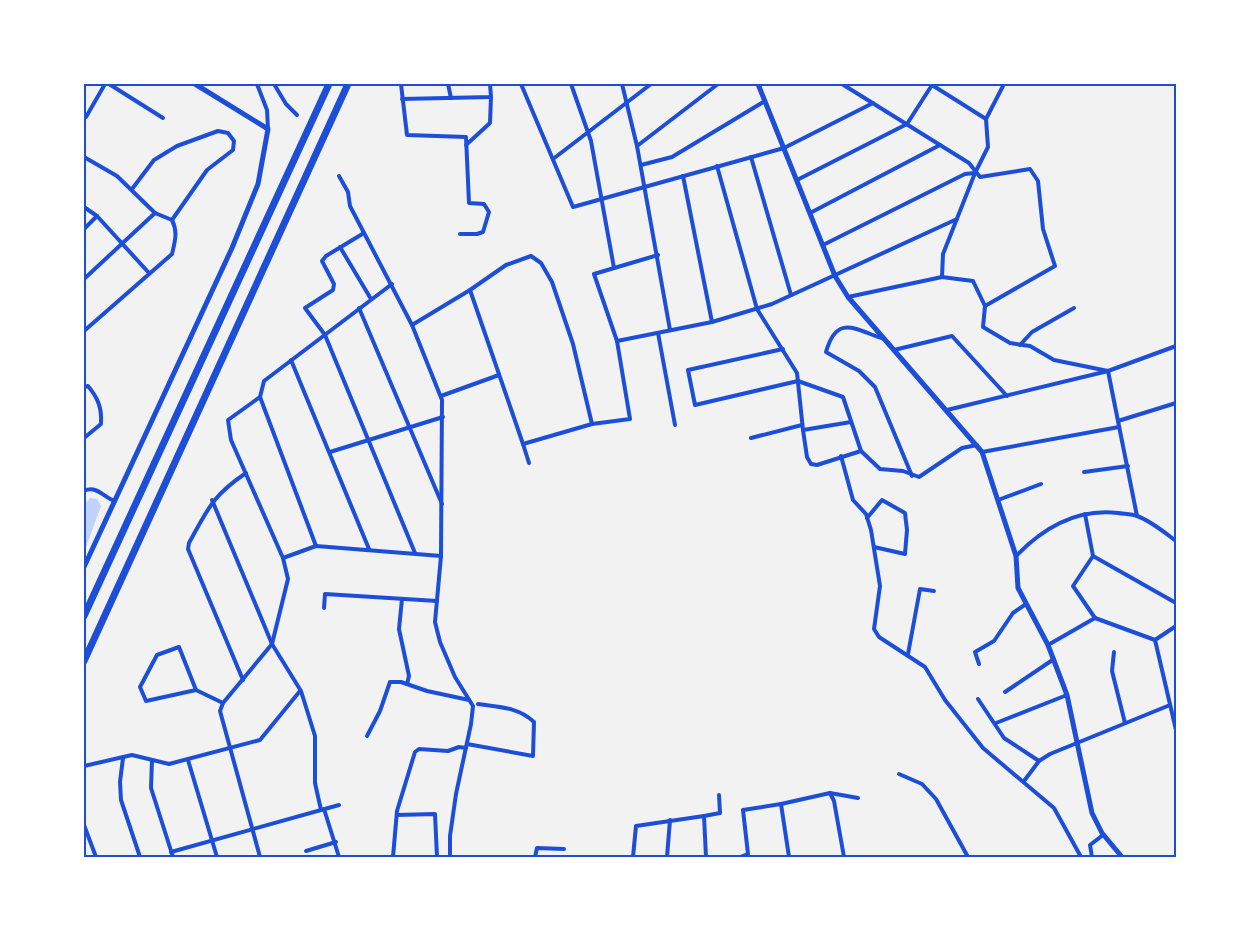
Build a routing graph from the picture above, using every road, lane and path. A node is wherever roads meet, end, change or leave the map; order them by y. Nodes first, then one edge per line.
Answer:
1 (105, 84) edge
2 (109, 84) edge
3 (195, 84) edge
4 (257, 84) edge
5 (274, 84) edge
6 (329, 84) edge
7 (348, 84) edge
8 (401, 84) edge
9 (448, 84) edge
10 (490, 84) edge
11 (521, 84) edge
12 (571, 84) edge
13 (622, 84) edge
14 (651, 84) edge
15 (718, 84) edge
16 (758, 84) edge
17 (842, 84) edge
18 (1004, 84) edge
19 (491, 96) junction
20 (450, 98) junction
21 (402, 99) junction
22 (765, 101) junction
23 (626, 103) junction
24 (873, 103) junction
25 (297, 115) dead end
26 (84, 118) edge
27 (163, 118) dead end
28 (986, 120) junction
29 (907, 124) junction
30 (268, 129) junction
31 (588, 132) junction
32 (466, 145) junction
33 (940, 145) junction
34 (638, 146) junction
35 (784, 148) junction
36 (84, 157) edge
37 (750, 157) junction
38 (553, 159) junction
39 (641, 165) junction
40 (717, 166) junction
41 (975, 173) junction
42 (339, 176) dead end
43 (683, 176) junction
44 (797, 180) junction
45 (645, 186) junction
46 (132, 189) junction
47 (602, 198) junction
48 (84, 207) edge
49 (155, 213) junction
50 (810, 213) junction
51 (97, 216) junction
52 (172, 220) junction
53 (957, 220) junction
54 (84, 228) edge
55 (364, 234) junction
56 (460, 234) dead end
57 (123, 244) junction
58 (823, 245) junction
59 (340, 247) junction
60 (658, 255) junction
61 (614, 268) junction
62 (149, 273) junction
63 (835, 276) junction
64 (942, 277) junction
65 (84, 279) edge
66 (392, 284) junction
67 (470, 290) junction
68 (791, 294) junction
69 (848, 297) junction
70 (371, 299) junction
71 (985, 306) junction
72 (359, 308) junction
73 (1074, 308) dead end
74 (757, 309) junction
75 (712, 322) junction
76 (412, 326) junction
77 (670, 330) junction
78 (84, 331) edge
79 (658, 333) junction
80 (325, 335) junction
81 (884, 338) junction
82 (617, 340) junction
83 (1020, 344) junction
84 (1176, 346) edge
85 (783, 349) junction
86 (894, 350) junction
87 (291, 360) junction
88 (1108, 371) junction
89 (499, 374) junction
90 (798, 381) junction
91 (84, 387) edge
92 (441, 396) junction
93 (1007, 396) junction
94 (260, 397) junction
95 (1176, 403) edge
96 (947, 410) junction
97 (443, 417) junction
98 (1118, 421) junction
99 (852, 422) junction
100 (592, 424) junction
101 (675, 425) dead end
102 (408, 427) junction
103 (1119, 427) junction
104 (802, 428) junction
105 (84, 438) edge
106 (751, 438) dead end
107 (369, 440) junction
108 (523, 444) junction
109 (977, 445) junction
110 (861, 451) junction
111 (330, 452) junction
112 (982, 452) junction
113 (841, 456) junction
114 (529, 462) dead end
115 (1128, 466) junction
116 (1084, 472) dead end
117 (246, 473) junction
118 (912, 476) junction
119 (1041, 484) dead end
120 (84, 491) edge
121 (212, 500) junction
122 (998, 500) junction
123 (116, 501) junction
124 (443, 506) junction
125 (1085, 514) junction
126 (1137, 516) junction
127 (867, 518) junction
128 (1176, 541) edge
129 (316, 546) junction
130 (874, 548) junction
131 (369, 549) junction
132 (415, 553) junction
133 (441, 556) junction
134 (1016, 556) junction
135 (1093, 556) junction
136 (284, 558) junction
137 (84, 567) edge
138 (934, 591) dead end
139 (402, 599) junction
140 (437, 601) junction
141 (1176, 603) edge
142 (1026, 604) junction
143 (324, 608) dead end
144 (84, 616) edge
145 (1095, 618) junction
146 (1176, 626) edge
147 (1155, 640) junction
148 (272, 644) junction
149 (1048, 645) junction
150 (1114, 652) dead end
151 (908, 654) junction
152 (1054, 659) junction
153 (84, 661) edge
154 (979, 664) dead end
155 (243, 680) junction
156 (407, 684) junction
157 (196, 690) junction
158 (301, 691) junction
159 (1005, 692) dead end
160 (1067, 695) junction
161 (978, 699) dead end
162 (469, 700) junction
163 (223, 703) junction
164 (478, 704) dead end
165 (1170, 705) junction
166 (1126, 723) junction
167 (996, 724) junction
168 (1176, 730) edge
169 (367, 736) dead end
170 (1077, 743) junction
171 (467, 746) junction
172 (230, 748) junction
173 (123, 758) junction
174 (152, 760) junction
175 (188, 760) junction
176 (1039, 761) junction
177 (84, 766) edge
178 (899, 774) dead end
179 (1024, 782) junction
180 (830, 793) junction
181 (720, 795) dead end
182 (858, 798) dead end
183 (781, 804) junction
184 (339, 805) dead end
185 (322, 809) junction
186 (397, 815) junction
187 (704, 816) junction
188 (670, 820) junction
189 (84, 825) edge
190 (252, 830) junction
191 (1103, 835) junction
192 (211, 841) junction
193 (336, 842) junction
194 (564, 849) dead end
195 (306, 851) dead end
196 (171, 852) junction
197 (748, 856) edge
198 (96, 857) edge
199 (140, 857) edge
200 (172, 857) edge
201 (216, 857) edge
202 (260, 857) edge
203 (339, 857) edge
204 (393, 857) edge
205 (437, 857) edge
206 (450, 857) edge
207 (535, 857) edge
208 (632, 857) edge
209 (667, 857) edge
210 (706, 857) edge
211 (740, 857) edge
212 (789, 857) edge
213 (844, 857) edge
214 (968, 857) edge
215 (1081, 857) edge
216 (1092, 857) edge
217 (1122, 857) edge

1 - 26 street
2 - 27 street
3 - 30 street
4 - 30 street
5 - 25 street
6 - 144 highway
7 - 153 highway
8 - 21 street
9 - 20 street
10 - 19 street
11 - 38 street
12 - 31 street
13 - 23 street
14 - 23 street
15 - 34 street
16 - 22 street
17 - 24 street
18 - 28 street
19 - 20 street
19 - 32 street
20 - 21 street
21 - 32 street
22 - 35 street
22 - 39 street
23 - 31 street
23 - 34 street
24 - 29 street
24 - 35 street
28 - 29 street
28 - 41 street
29 - 33 street
29 - 44 street
30 - 123 street
31 - 38 street
31 - 47 street
32 - 56 street
33 - 41 street
33 - 50 street
34 - 39 street
35 - 37 street
35 - 44 street
36 - 46 street
37 - 40 street
37 - 68 street
38 - 47 street
39 - 45 street
40 - 43 street
40 - 74 street
41 - 53 street
41 - 58 street
41 - 71 street
42 - 55 street
43 - 45 street
43 - 75 street
44 - 50 street
45 - 47 street
45 - 60 street
46 - 49 street
46 - 52 street
47 - 61 street
48 - 51 street
49 - 52 street
49 - 57 street
50 - 58 street
51 - 54 street
51 - 57 street
52 - 62 street
53 - 63 street
53 - 64 street
55 - 59 street
55 - 66 street
57 - 62 street
57 - 65 street
58 - 63 street
59 - 70 street
59 - 80 street
60 - 61 street
60 - 77 street
61 - 82 street
62 - 78 street
63 - 68 street
63 - 69 street
64 - 69 street
64 - 71 street
66 - 70 street
66 - 76 street
67 - 76 street
67 - 89 street
67 - 100 street
68 - 74 street
69 - 81 street
70 - 72 street
71 - 83 street
72 - 80 street
72 - 102 street
73 - 83 street
74 - 75 street
74 - 85 street
75 - 77 street
76 - 92 street
77 - 79 street
79 - 82 street
79 - 101 street
80 - 87 street
80 - 107 street
81 - 86 street
81 - 118 street
82 - 100 street
83 - 88 street
84 - 88 street
85 - 90 street
85 - 90 street
86 - 93 street
86 - 96 street
87 - 94 street
87 - 111 street
88 - 93 street
88 - 98 street
89 - 92 street
89 - 108 street
90 - 99 street
90 - 104 street
91 - 105 street
92 - 97 street
93 - 96 street
94 - 117 street
94 - 129 street
95 - 98 street
96 - 109 street
97 - 102 street
97 - 124 street
98 - 103 street
99 - 104 street
99 - 110 street
100 - 108 street
102 - 107 street
102 - 124 street
103 - 112 street
103 - 115 street
104 - 106 street
104 - 113 street
107 - 111 street
107 - 132 street
108 - 114 street
109 - 112 street
109 - 118 street
110 - 113 street
110 - 118 street
111 - 131 street
112 - 122 street
113 - 127 street
115 - 116 street
115 - 126 street
117 - 121 street
117 - 136 street
119 - 122 street
120 - 123 street
121 - 148 street
121 - 155 street
122 - 134 street
123 - 137 street
124 - 133 street
125 - 126 street
125 - 134 street
125 - 135 street
126 - 128 street
127 - 130 street
127 - 130 street
129 - 131 street
129 - 136 street
130 - 151 street
131 - 132 street
132 - 133 street
133 - 140 street
134 - 142 street
135 - 141 street
135 - 145 street
136 - 148 street
138 - 151 street
139 - 140 street
139 - 143 street
139 - 156 street
140 - 162 street
142 - 149 street
142 - 154 street
145 - 147 street
145 - 149 street
146 - 147 street
147 - 165 street
148 - 155 street
148 - 158 street
149 - 152 street
150 - 166 street
151 - 179 street
152 - 159 street
152 - 160 street
155 - 163 street
156 - 162 street
156 - 169 street
157 - 157 street
157 - 163 street
158 - 172 street
158 - 185 street
160 - 167 street
160 - 170 street
161 - 167 street
162 - 171 street
163 - 172 street
164 - 171 street
165 - 166 street
165 - 168 street
166 - 170 street
167 - 176 street
170 - 176 street
170 - 191 street
171 - 186 street
171 - 206 street
172 - 175 street
172 - 190 street
173 - 174 street
173 - 177 street
173 - 199 street
174 - 175 street
174 - 196 street
175 - 192 street
176 - 179 street
178 - 214 street
179 - 215 street
180 - 182 street
180 - 183 street
180 - 213 street
181 - 187 street
183 - 197 street
183 - 212 street
184 - 185 street
185 - 190 street
185 - 193 street
186 - 204 street
186 - 205 street
187 - 188 street
187 - 210 street
188 - 208 street
188 - 209 street
189 - 198 street
190 - 192 street
190 - 202 street
191 - 216 street
191 - 217 street
192 - 196 street
192 - 201 street
193 - 195 street
193 - 203 street
194 - 207 street
196 - 200 street
197 - 211 street

